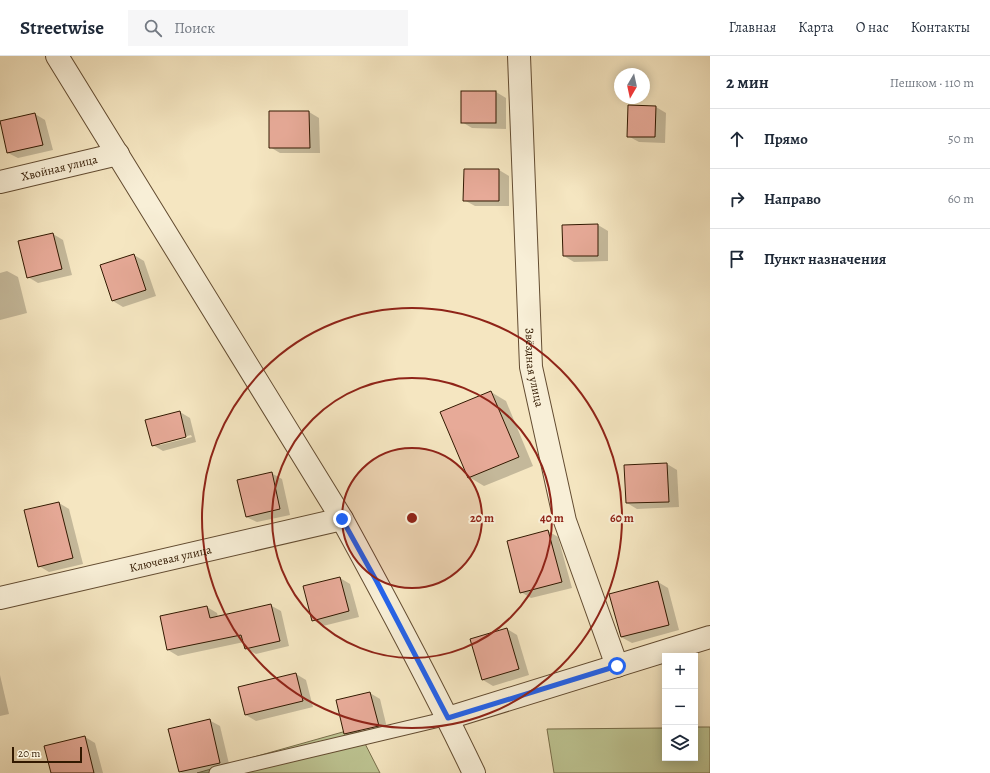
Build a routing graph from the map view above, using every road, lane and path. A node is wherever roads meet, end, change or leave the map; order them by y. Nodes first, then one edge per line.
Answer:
1 (57, 56) edge
2 (519, 56) edge
3 (118, 154) junction
4 (0, 182) edge
5 (342, 519) junction
6 (0, 598) edge
7 (710, 637) edge
8 (617, 666) junction
9 (448, 718) junction
10 (216, 773) edge
11 (474, 773) edge

1 - 3 street
2 - 8 street, Звёздная улица
3 - 4 street, Хвойная улица
3 - 5 street
5 - 6 street, Ключевая улица
5 - 9 street
7 - 8 street
8 - 9 street
9 - 10 lane
9 - 11 street

